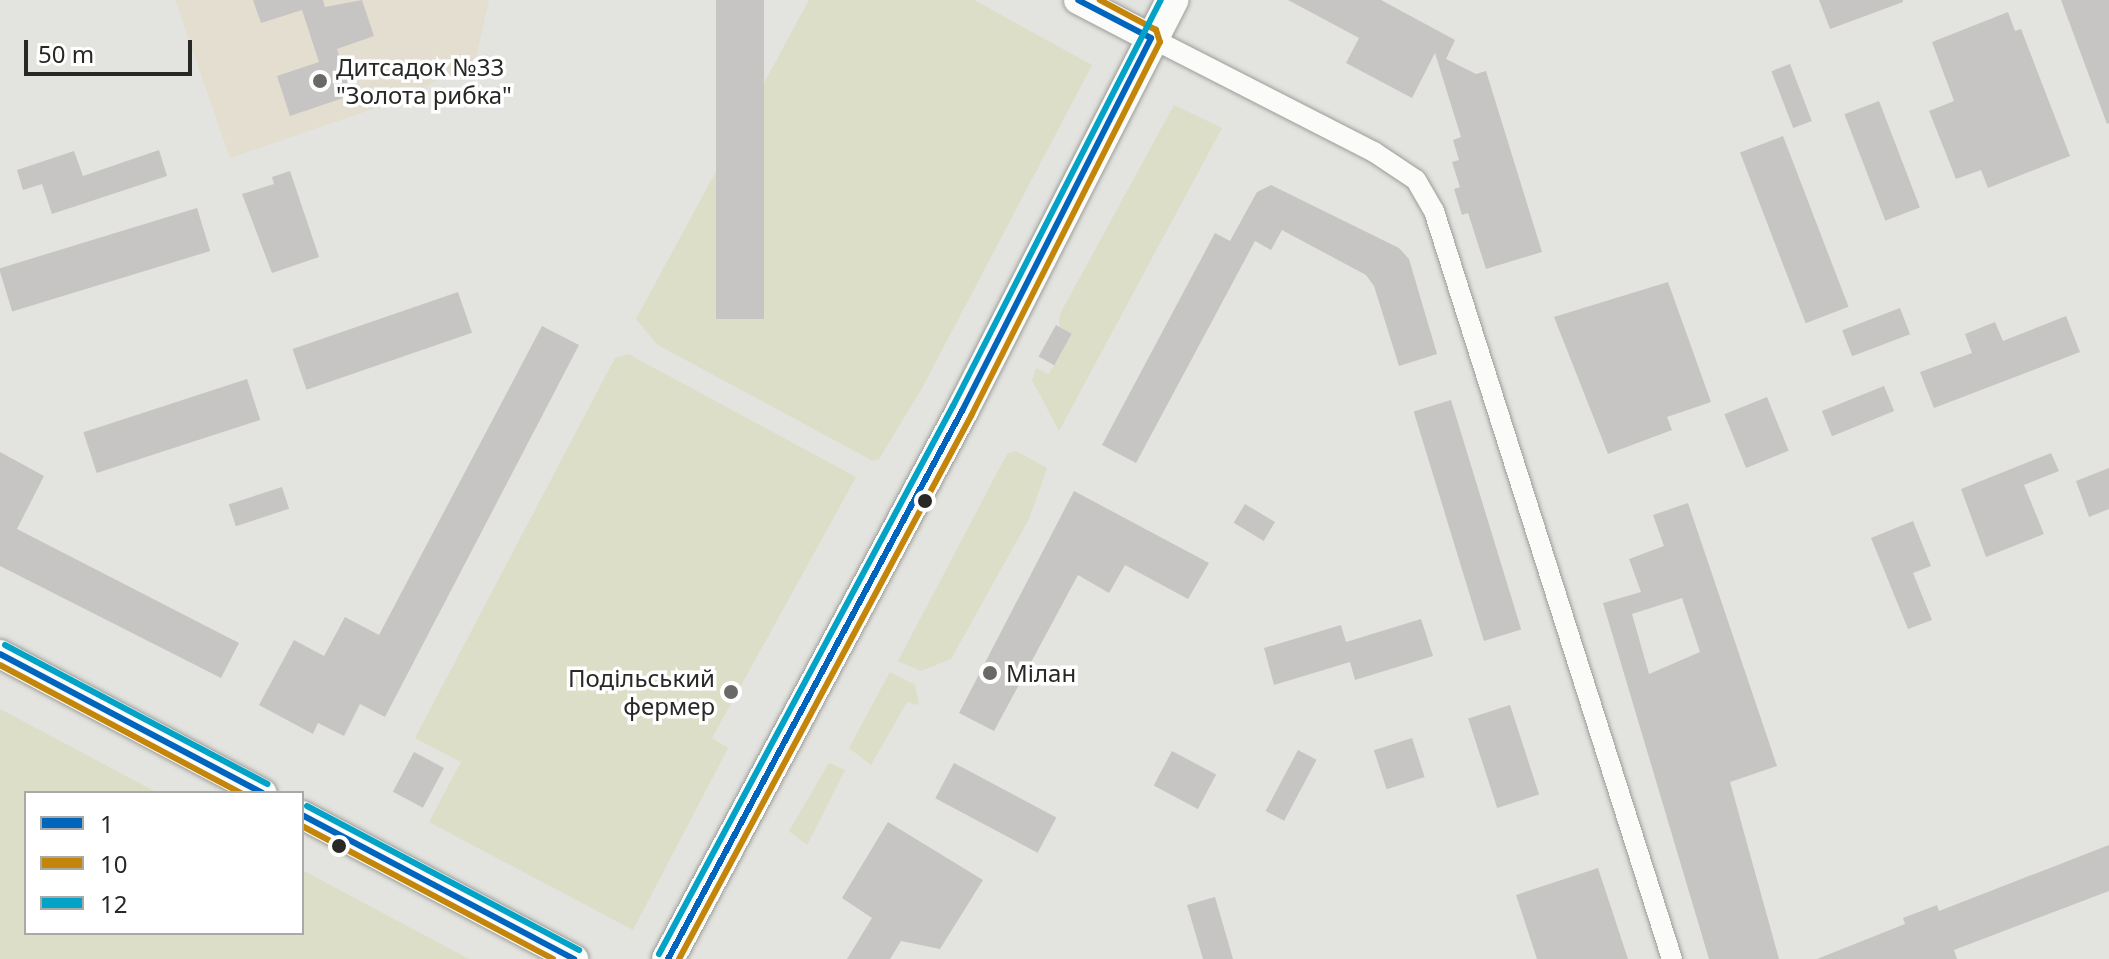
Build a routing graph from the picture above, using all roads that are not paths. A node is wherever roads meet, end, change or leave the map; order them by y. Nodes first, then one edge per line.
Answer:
1 (1078, 0) edge
2 (1172, 0) edge
3 (1151, 38) junction
4 (0, 654) edge
5 (258, 791) edge
6 (304, 816) edge
7 (574, 959) edge
8 (668, 959) edge
9 (1672, 959) edge

1 - 3 street
2 - 3 main road
3 - 8 main road
3 - 9 street
4 - 5 street
6 - 7 street

